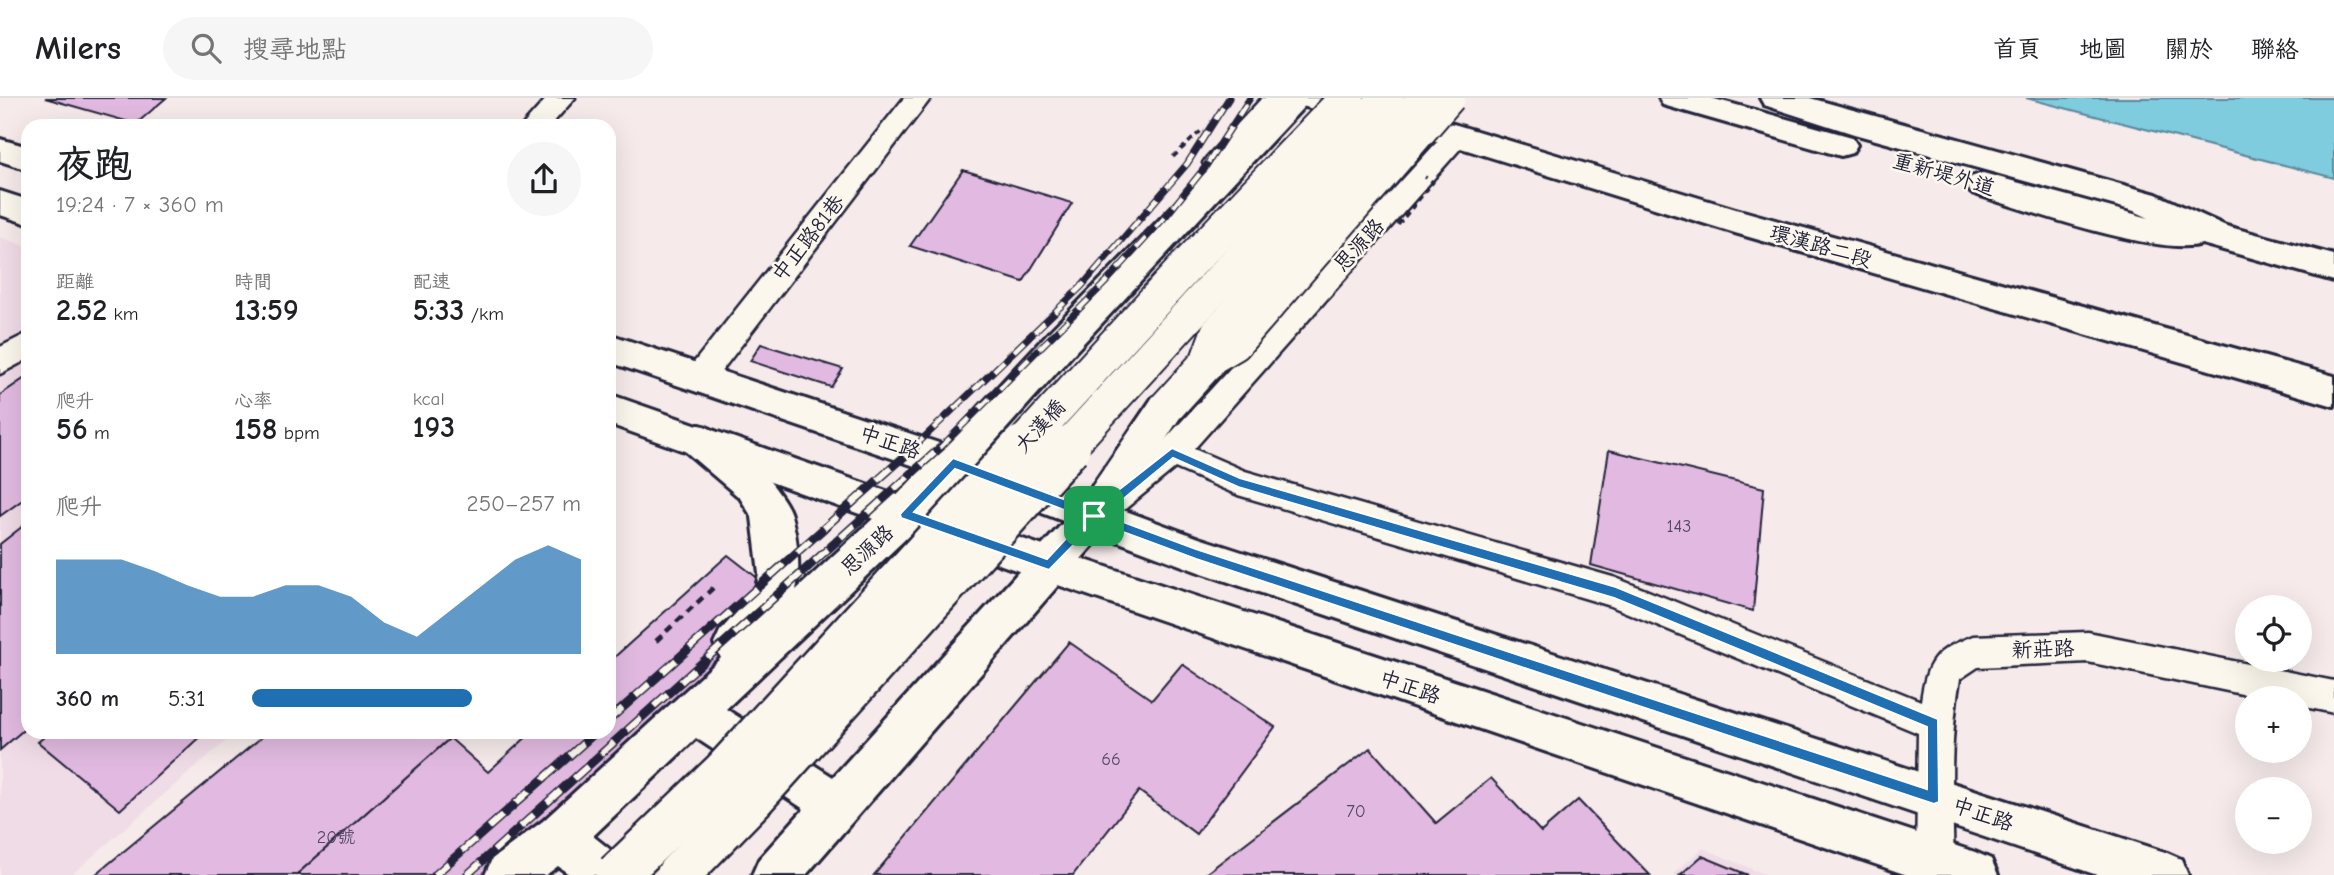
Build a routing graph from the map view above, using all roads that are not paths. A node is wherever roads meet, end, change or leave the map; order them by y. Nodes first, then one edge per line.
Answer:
1 (562, 98) edge
2 (918, 98) edge
3 (1278, 98) edge
4 (1297, 98) edge
5 (1309, 98) edge
6 (1347, 98) edge
7 (1387, 98) edge
8 (1426, 98) edge
9 (1451, 98) edge
10 (1674, 98) edge
11 (1775, 98) edge
12 (542, 119) edge
13 (1457, 136) junction
14 (0, 150) edge
15 (21, 157) edge
16 (0, 203) edge
17 (21, 210) edge
18 (2216, 236) junction
19 (2334, 268) edge
20 (21, 348) edge
21 (616, 350) edge
22 (0, 362) edge
23 (1207, 363) junction
24 (699, 378) junction
25 (2334, 391) edge
26 (616, 411) edge
27 (698, 439) junction
28 (1172, 453) junction
29 (953, 463) junction
30 (905, 514) junction
31 (1094, 516) junction
32 (1049, 565) junction
33 (2334, 697) edge
34 (693, 712) junction
35 (1934, 723) junction
36 (1934, 798) junction
37 (838, 805) junction
38 (559, 837) junction
39 (1935, 860) junction
40 (505, 875) edge
41 (606, 875) edge
42 (617, 875) edge
43 (678, 875) edge
44 (775, 875) edge
45 (1975, 875) edge
46 (2165, 875) edge

1 - 12 street
2 - 24 street, 中正路81巷
3 - 29 street, 思源路
4 - 29 main road
5 - 13 main road, 環漢路二段
6 - 42 main road, 大漢橋, bridge
7 - 43 main road, 大漢橋, bridge
8 - 23 main road, bridge
9 - 23 street, bridge
10 - 18 main road, 重新堤外道
11 - 18 main road, 重新堤外道
13 - 25 main road, 環漢路二段
13 - 28 street, 思源路
14 - 15 main road
16 - 17 main road
18 - 19 main road, 重新堤外道
20 - 22 street
21 - 24 main road, 中正路
23 - 31 main road, bridge
24 - 29 main road, 中正路
26 - 27 main road, 中正路
27 - 30 main road, 中正路
27 - 40 main road
28 - 31 street, 思源路
28 - 35 street
29 - 30 main road, 思源路
29 - 31 main road, 中正路
30 - 32 main road, 中正路
30 - 34 main road, 思源路
31 - 32 main road, 思源路
31 - 36 main road, 中正路
32 - 37 main road, 思源路
32 - 39 main road, 中正路
33 - 35 street, 新莊路
34 - 37 main road
34 - 38 main road, 思源路
35 - 36 street, 新莊路
36 - 39 street, 新莊路
36 - 46 main road, 中正路
37 - 44 main road, 思源路
38 - 40 main road, 思源路
38 - 41 main road
39 - 45 main road, 中正路

